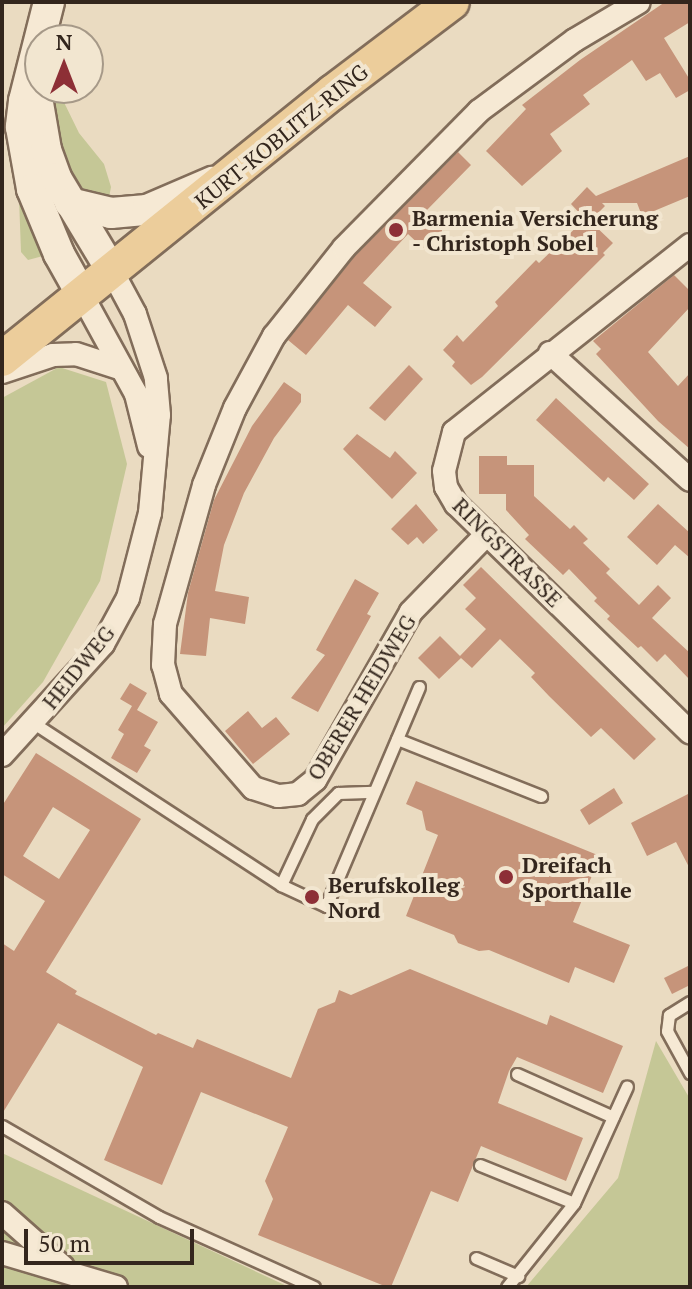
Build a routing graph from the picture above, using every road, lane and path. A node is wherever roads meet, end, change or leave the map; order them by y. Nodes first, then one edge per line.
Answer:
1 (49, 2) edge
2 (452, 2) edge
3 (639, 2) edge
4 (44, 24) edge
5 (24, 101) edge
6 (37, 104) edge
7 (236, 171) junction
8 (70, 203) junction
9 (687, 251) edge
10 (113, 273) junction
11 (83, 297) junction
12 (550, 353) junction
13 (2, 359) edge
14 (122, 369) junction
15 (2, 372) edge
16 (155, 475) junction
17 (690, 480) edge
18 (487, 534) junction
19 (419, 687) dead end
20 (32, 722) junction
21 (690, 732) edge
22 (397, 739) junction
23 (2, 755) edge
24 (374, 792) junction
25 (541, 796) dead end
26 (281, 885) junction
27 (690, 1002) edge
28 (690, 1073) edge
29 (517, 1074) dead end
30 (627, 1086) dead end
31 (613, 1117) junction
32 (2, 1126) edge
33 (480, 1165) dead end
34 (574, 1203) junction
35 (2, 1213) edge
36 (2, 1253) edge
37 (476, 1258) dead end
38 (67, 1270) junction
39 (518, 1276) junction
40 (116, 1287) edge
41 (314, 1287) edge
42 (507, 1287) edge

1 - 4 main road
2 - 7 main road, KURT-KOBLITZ-RING
3 - 18 street, OBERER HEIDWEG
5 - 11 main road
6 - 8 main road
7 - 8 main road
7 - 10 main road, KURT-KOBLITZ-RING
8 - 10 main road
9 - 12 street, RINGSTRASSE
10 - 11 main road, KURT-KOBLITZ-RING
10 - 16 street, HEIDWEG
11 - 13 main road, KURT-KOBLITZ-RING
11 - 14 street, HEIDWEG
12 - 17 street
12 - 18 street, RINGSTRASSE
14 - 15 street
14 - 16 street, HEIDWEG
16 - 20 street, HEIDWEG
18 - 21 street, RINGSTRASSE
19 - 22 lane
20 - 23 street, HEIDWEG
20 - 26 lane
22 - 24 lane
22 - 25 lane
24 - 26 lane
24 - 26 lane
27 - 28 lane
29 - 31 lane
30 - 31 lane
31 - 34 lane
32 - 41 lane
33 - 34 lane
34 - 39 lane
35 - 38 street
36 - 38 street
37 - 39 lane
38 - 40 street
39 - 42 lane

